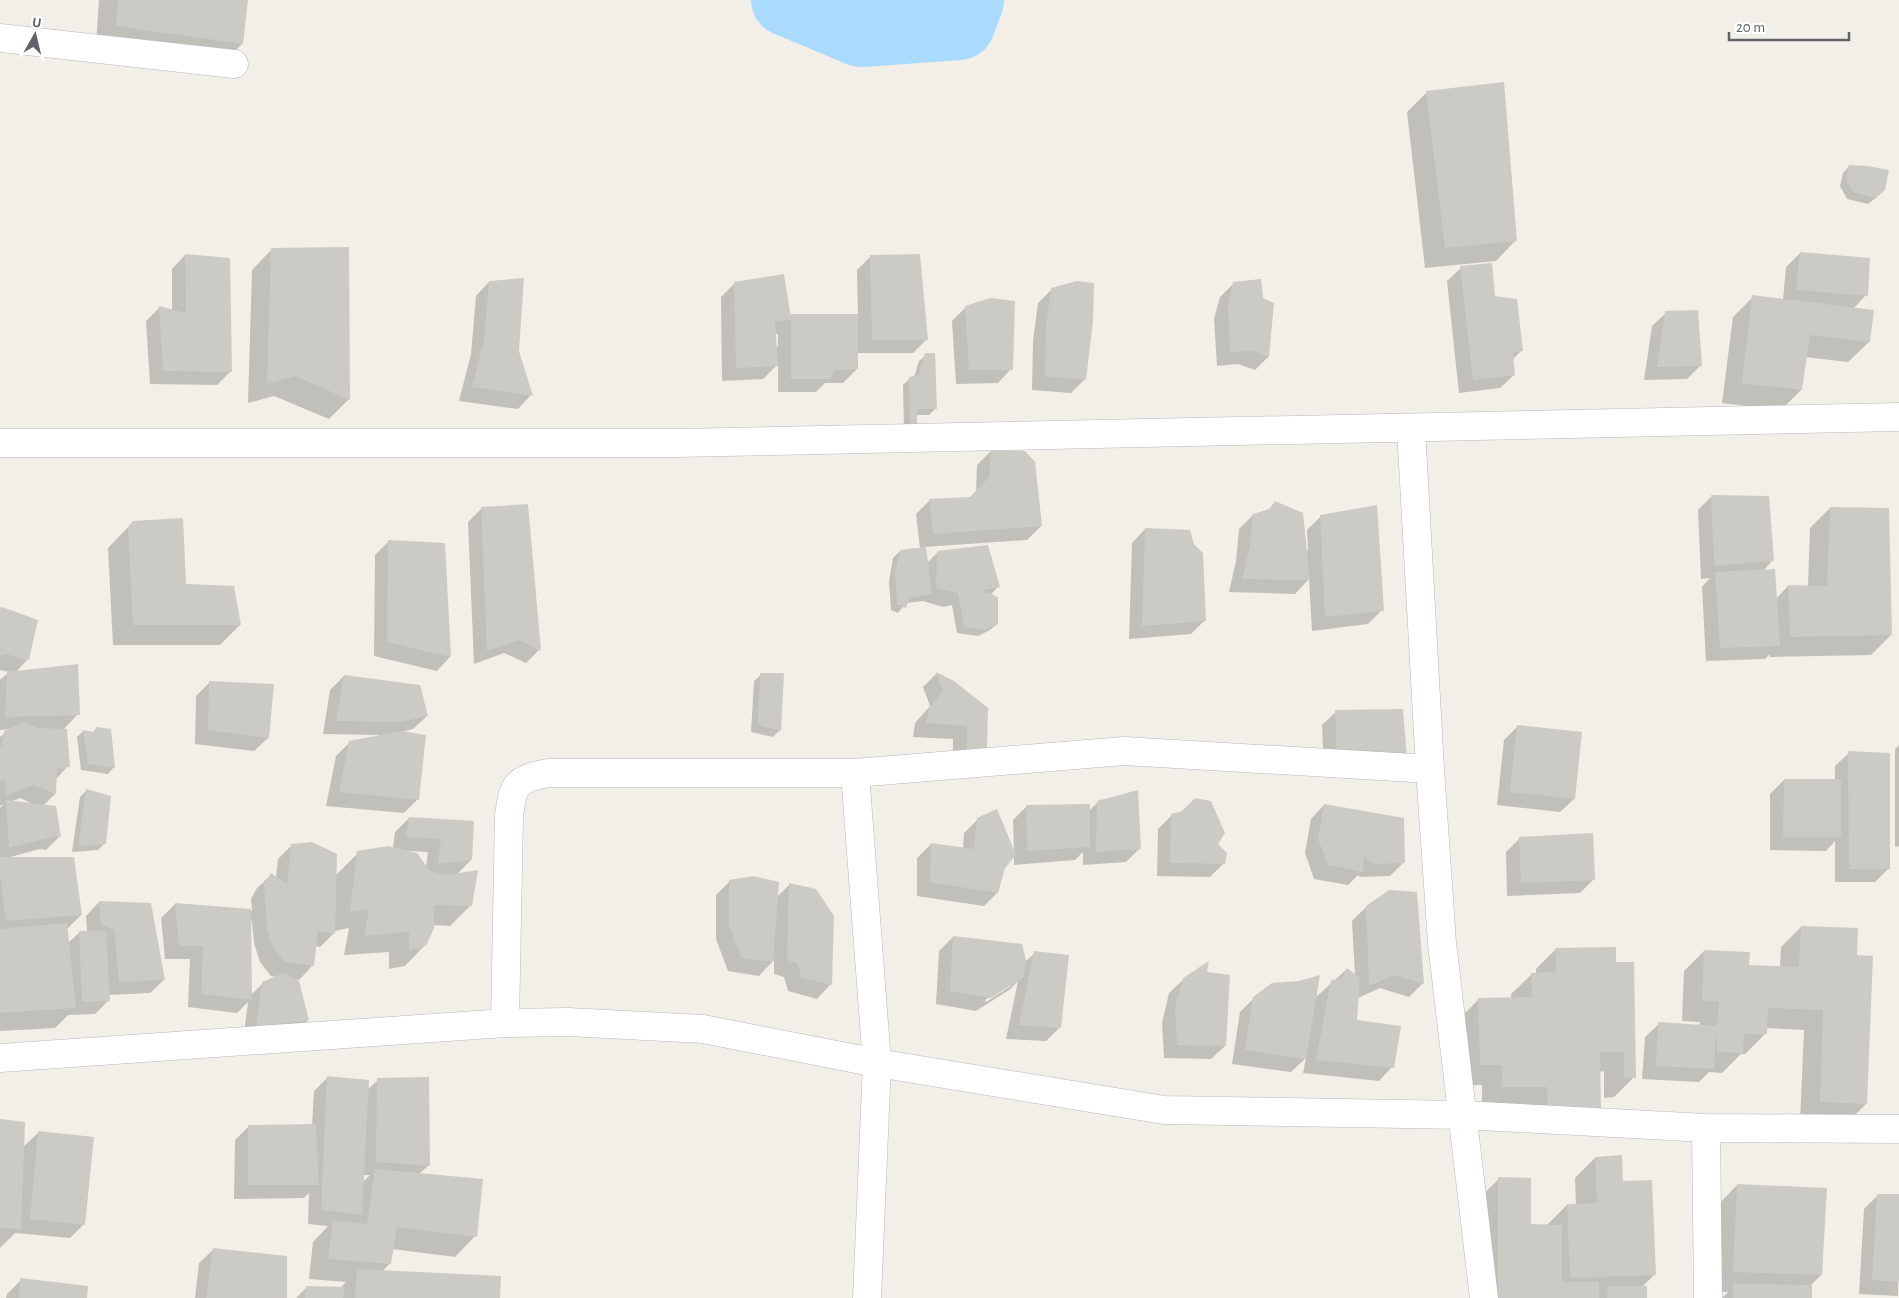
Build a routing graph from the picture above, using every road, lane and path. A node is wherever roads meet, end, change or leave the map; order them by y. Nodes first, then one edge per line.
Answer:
1 (0, 38) edge
2 (234, 64) dead end
3 (1899, 417) edge
4 (1411, 428) junction
5 (0, 443) edge
6 (1430, 770) junction
7 (855, 774) junction
8 (505, 1023) junction
9 (0, 1058) edge
10 (877, 1063) junction
11 (1463, 1115) junction
12 (1706, 1128) junction
13 (1899, 1128) edge
14 (867, 1298) edge
15 (1484, 1298) edge
16 (1708, 1298) edge

1 - 2 street
3 - 4 street
4 - 5 street
4 - 6 street
6 - 7 street
6 - 11 street
7 - 8 street
7 - 10 street
8 - 9 street
8 - 10 street
10 - 11 street
10 - 14 street
11 - 12 street
11 - 15 street
12 - 13 street
12 - 16 street

